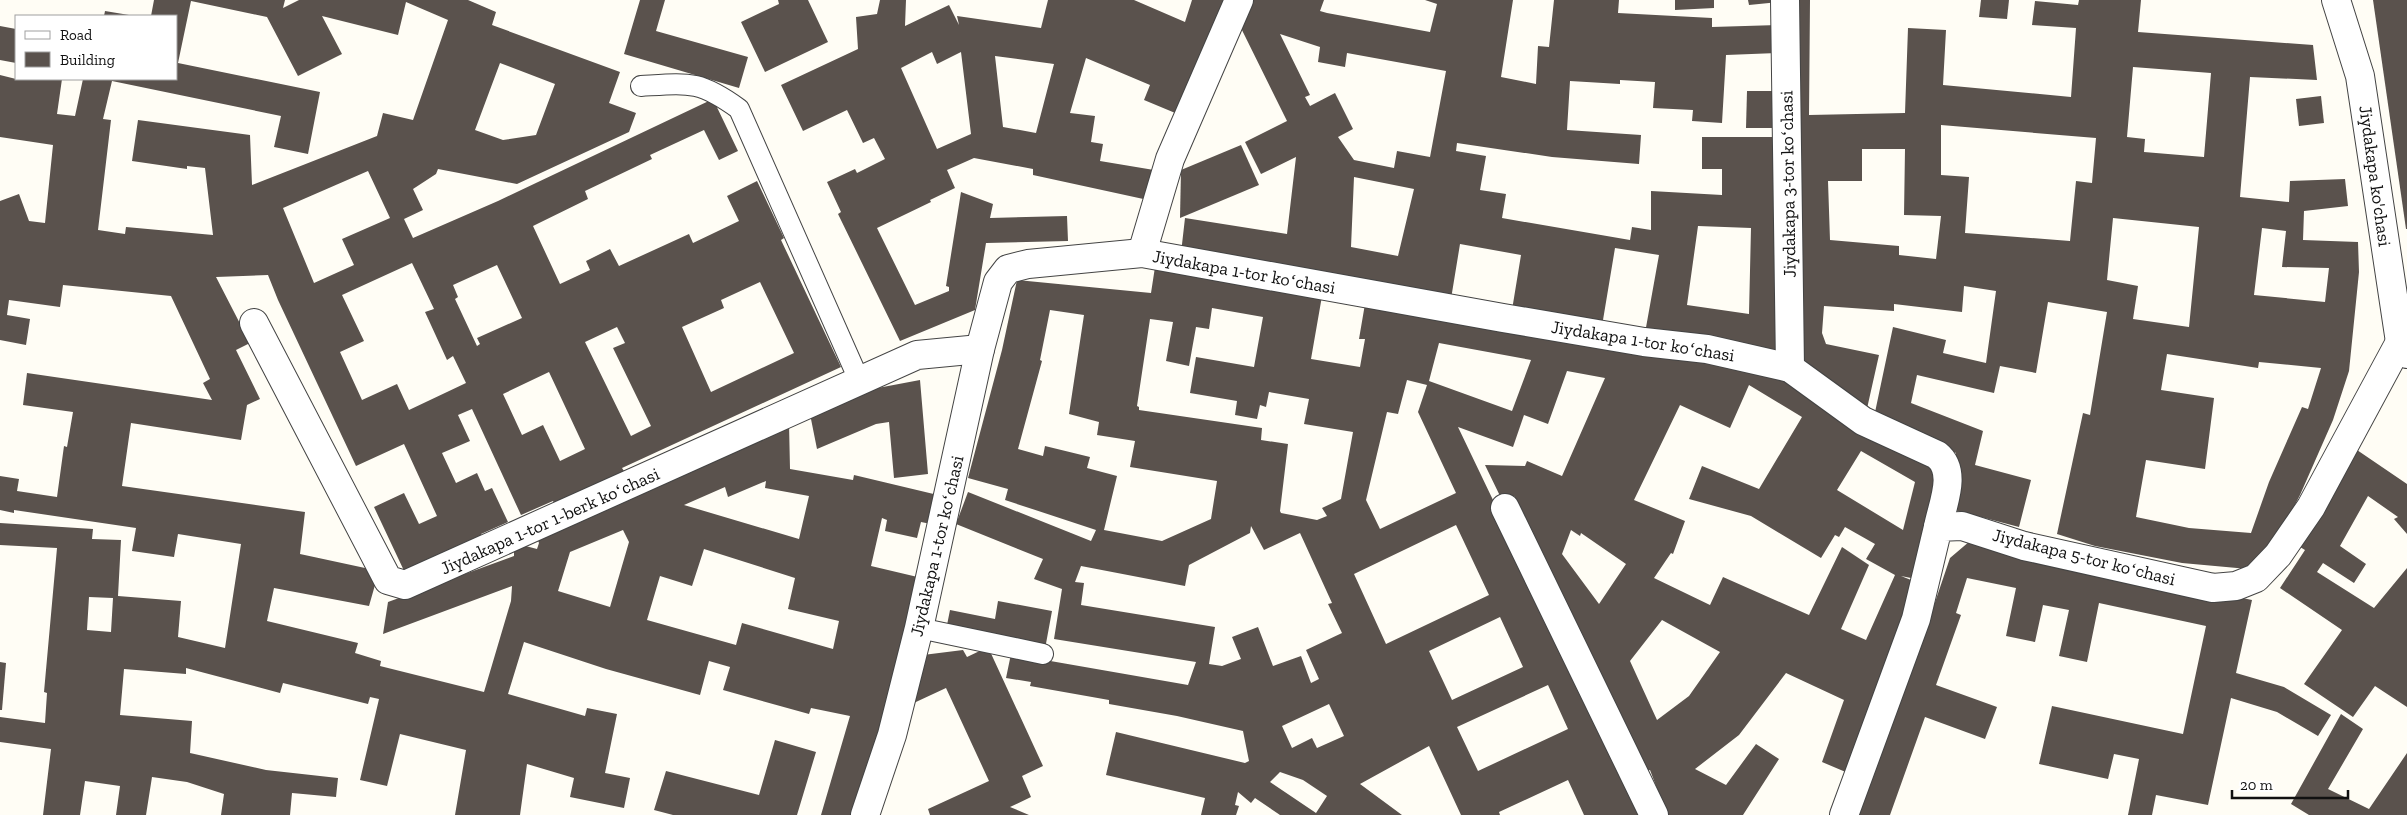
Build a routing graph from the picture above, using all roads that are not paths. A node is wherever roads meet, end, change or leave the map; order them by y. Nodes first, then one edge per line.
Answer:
1 (1239, 0) edge
2 (1785, 0) edge
3 (2336, 0) edge
4 (641, 86) dead end
5 (1142, 254) junction
6 (254, 323) dead end
7 (2403, 348) edge
8 (980, 349) junction
9 (1790, 368) junction
10 (859, 380) junction
11 (1505, 508) dead end
12 (1938, 527) junction
13 (919, 628) junction
14 (1043, 654) dead end
15 (865, 815) edge
16 (1654, 815) edge
17 (1844, 815) edge

1 - 5 street
2 - 9 street, Jiydakapa 3-tor koʻchasi
3 - 7 street, Jiydakapa ko'chasi
4 - 10 lane
5 - 8 street, Jiydakapa 1-tor koʻchasi
5 - 9 street, Jiydakapa 1-tor koʻchasi
6 - 10 street, Jiydakapa 1-tor 1-berk koʻchasi
7 - 12 street, Jiydakapa 5-tor koʻchasi
8 - 10 street, Jiydakapa 1-tor 1-berk koʻchasi
8 - 13 street, Jiydakapa 1-tor koʻchasi
9 - 12 street, Jiydakapa 1-tor koʻchasi
11 - 16 street
12 - 17 street
13 - 14 lane
13 - 15 street, Jiydakapa 1-tor koʻchasi

